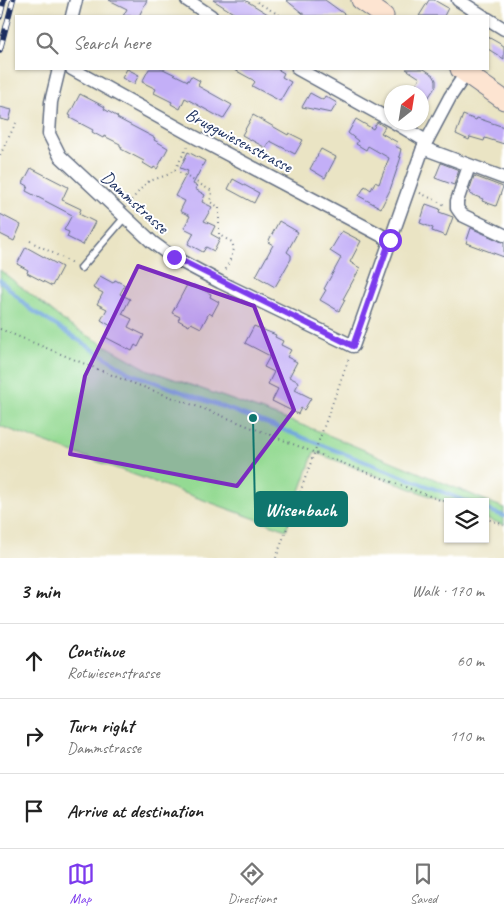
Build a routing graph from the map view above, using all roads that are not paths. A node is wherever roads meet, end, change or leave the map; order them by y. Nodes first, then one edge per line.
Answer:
1 (76, 0) edge
2 (188, 0) edge
3 (361, 0) edge
4 (458, 0) edge
5 (72, 15) edge
6 (210, 15) edge
7 (383, 15) edge
8 (481, 15) edge
9 (489, 20) edge
10 (504, 29) edge
11 (59, 70) edge
12 (74, 70) edge
13 (300, 70) edge
14 (463, 71) edge
15 (504, 100) edge
16 (384, 117) edge
17 (405, 130) edge
18 (425, 144) junction
19 (469, 166) junction
20 (504, 178) edge
21 (122, 215) junction
22 (504, 235) edge
23 (390, 240) junction
24 (81, 268) road end

1 - 5 street
2 - 6 street
3 - 7 street
4 - 8 street
9 - 10 street
11 - 21 street, Dammstrasse
12 - 23 street, Bruggwiesenstrasse
13 - 16 street
14 - 15 street
14 - 18 street
17 - 18 street
18 - 19 street
18 - 23 street
19 - 20 street
19 - 22 street
21 - 23 street, Dammstrasse
21 - 24 lane

